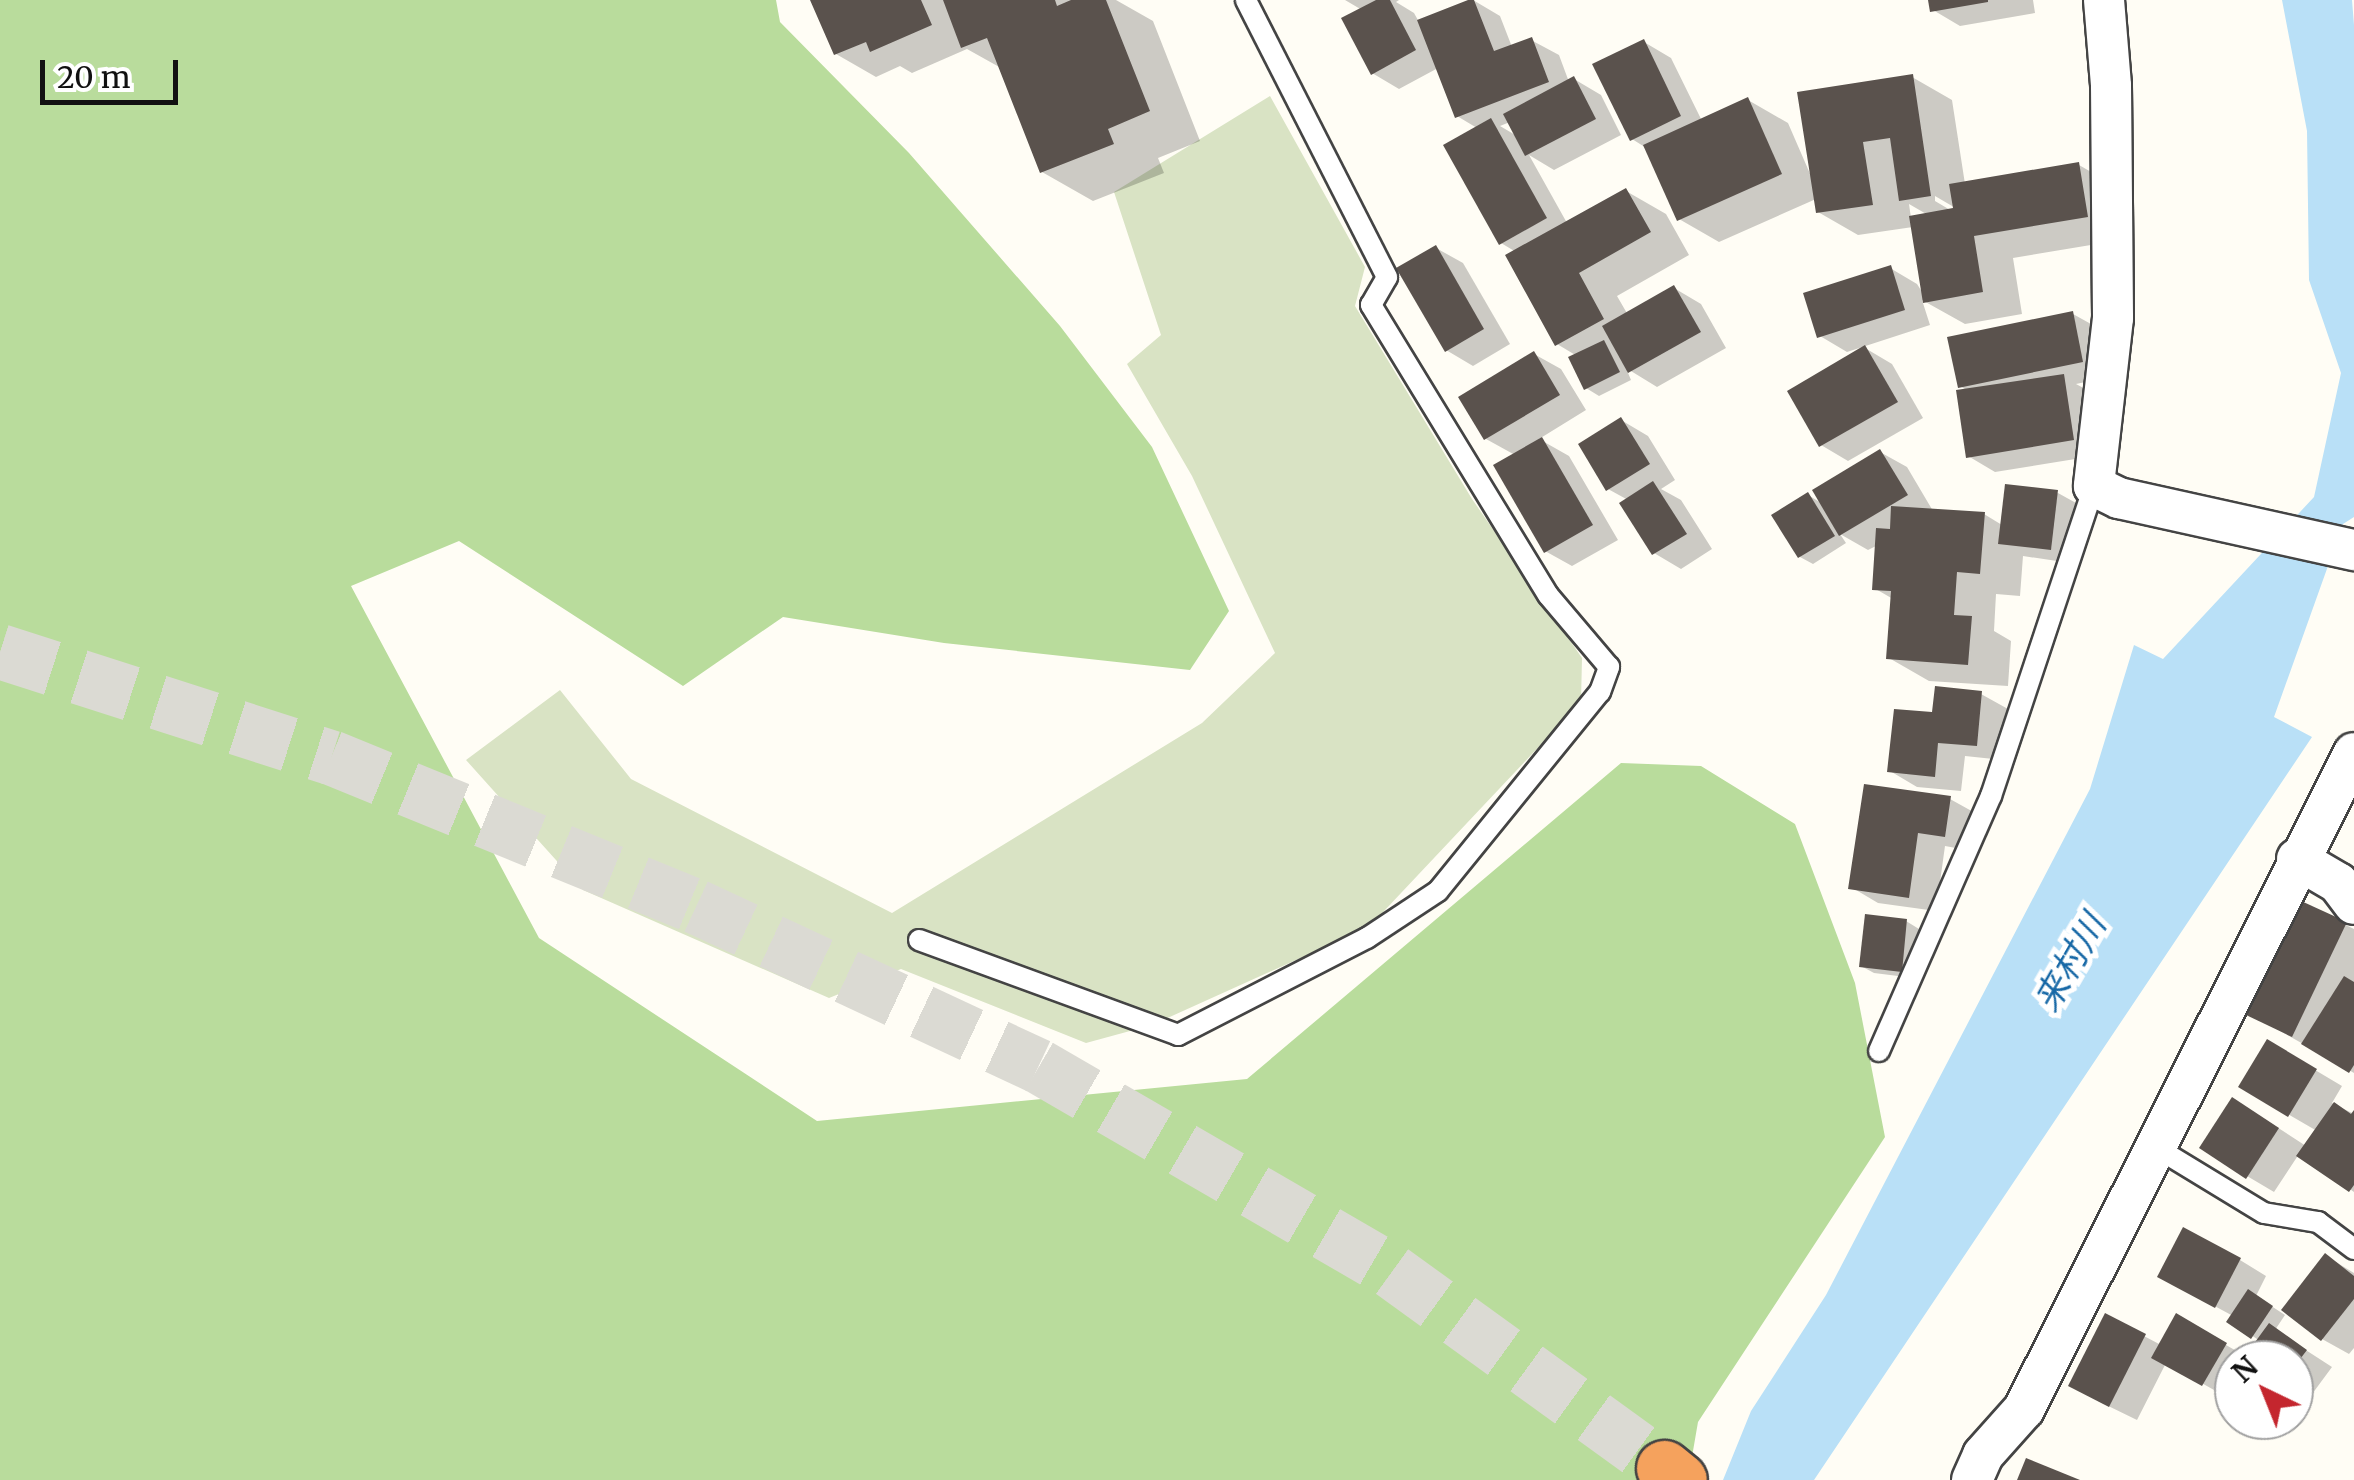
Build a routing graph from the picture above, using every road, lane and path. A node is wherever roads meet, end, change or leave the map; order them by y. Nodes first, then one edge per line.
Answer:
1 (1246, 0) edge
2 (2104, 0) edge
3 (2107, 492) junction
4 (2354, 550) edge
5 (2354, 753) edge
6 (2297, 859) junction
7 (2354, 904) edge
8 (919, 940) dead end
9 (1879, 1051) dead end
10 (2157, 1148) junction
11 (2354, 1249) edge
12 (1972, 1480) edge

1 - 8 lane
2 - 3 street
3 - 4 street
3 - 9 lane
5 - 6 street
6 - 7 street
6 - 10 street
10 - 11 lane
10 - 12 street

